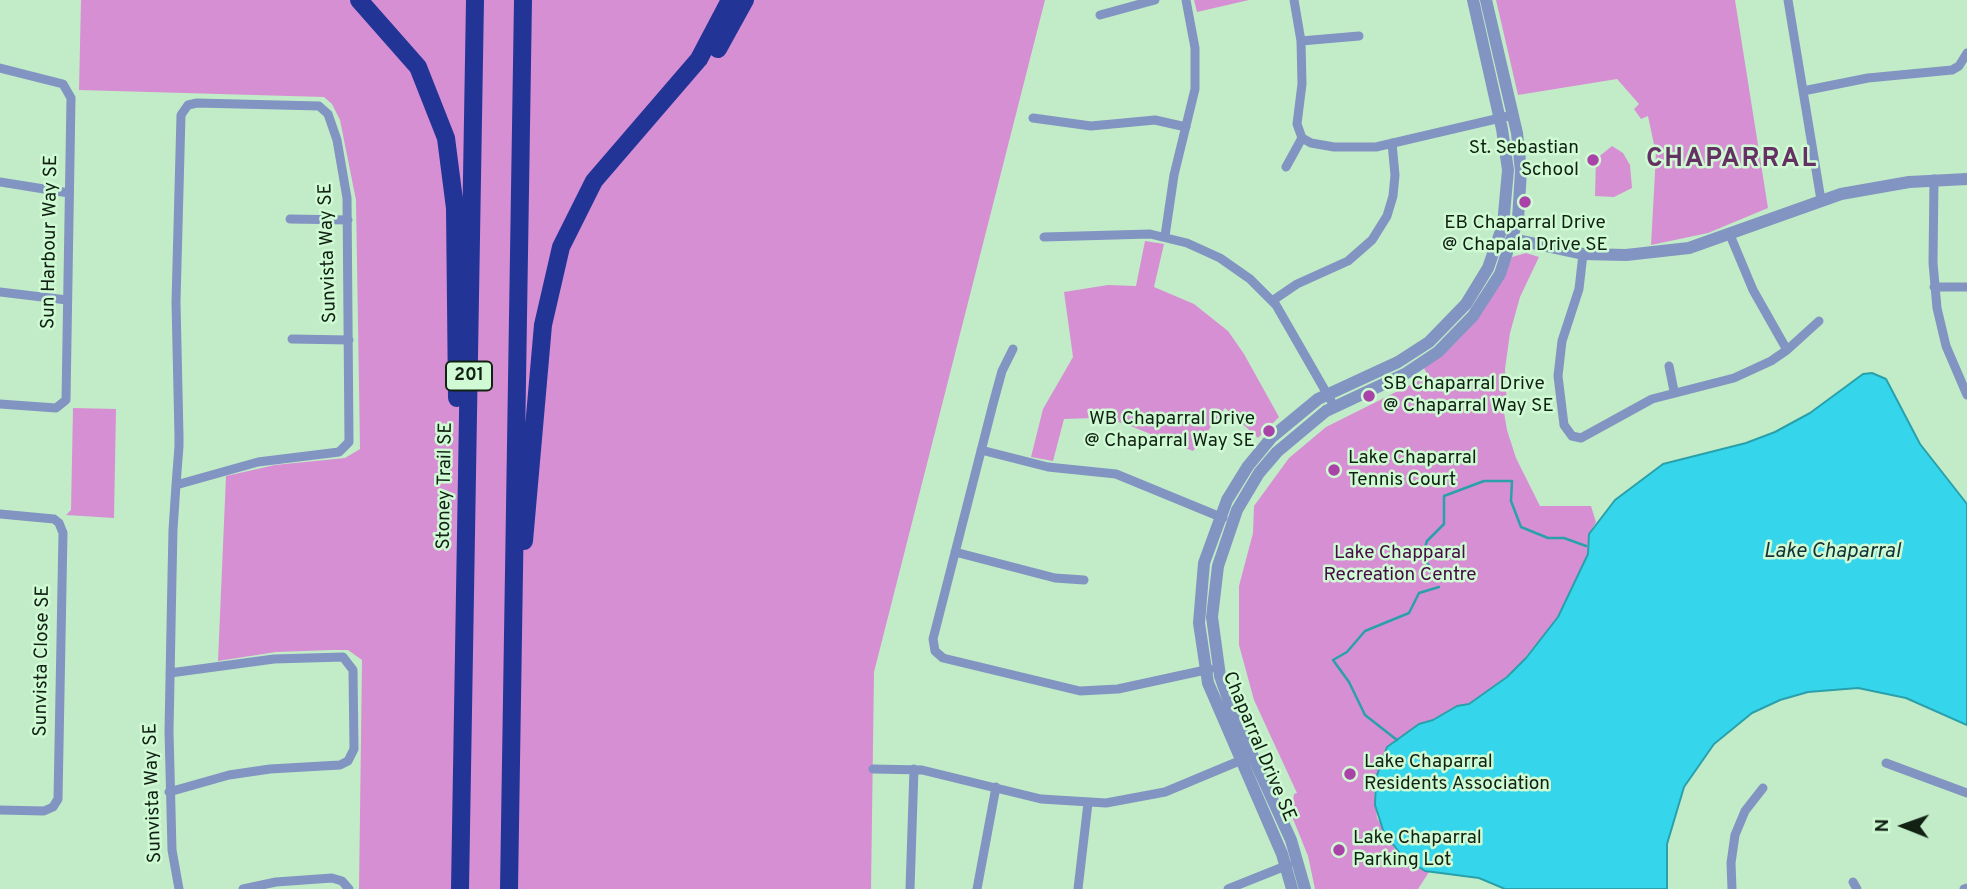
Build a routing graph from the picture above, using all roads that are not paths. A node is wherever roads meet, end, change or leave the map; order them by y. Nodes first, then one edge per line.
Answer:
1 (359, 0) edge
2 (370, 0) edge
3 (475, 0) edge
4 (523, 0) edge
5 (730, 0) edge
6 (745, 0) edge
7 (1155, 0) edge
8 (1186, 0) edge
9 (1294, 0) edge
10 (1473, 0) edge
11 (1486, 0) edge
12 (1788, 0) edge
13 (1100, 15) dead end
14 (1359, 36) dead end
15 (1301, 41) junction
16 (1967, 54) edge
17 (418, 67) junction
18 (0, 68) edge
19 (1803, 91) junction
20 (1506, 117) junction
21 (1033, 118) dead end
22 (1186, 127) junction
23 (1302, 138) junction
24 (1392, 143) junction
25 (1286, 167) dead end
26 (600, 173) junction
27 (1967, 179) edge
28 (1934, 180) junction
29 (0, 182) edge
30 (69, 193) junction
31 (1821, 200) junction
32 (290, 219) dead end
33 (348, 220) junction
34 (1730, 235) junction
35 (1165, 236) junction
36 (1044, 237) dead end
37 (1506, 237) junction
38 (1583, 254) junction
39 (1934, 287) junction
40 (1967, 287) edge
41 (0, 292) edge
42 (67, 300) junction
43 (1272, 301) junction
44 (1819, 321) dead end
45 (292, 339) dead end
46 (349, 340) junction
47 (1013, 349) dead end
48 (1787, 350) junction
49 (1669, 366) dead end
50 (1674, 391) junction
51 (1327, 394) junction
52 (1967, 395) edge
53 (0, 404) edge
54 (1334, 406) junction
55 (981, 450) junction
56 (176, 485) junction
57 (0, 514) edge
58 (1219, 516) junction
59 (1232, 521) junction
60 (955, 552) junction
61 (1084, 580) dead end
62 (1212, 669) junction
63 (170, 673) junction
64 (511, 691) junction
65 (463, 751) junction
66 (1246, 758) junction
67 (1886, 763) dead end
68 (873, 769) dead end
69 (914, 769) junction
70 (996, 787) junction
71 (1763, 788) dead end
72 (169, 792) junction
73 (1967, 793) edge
74 (1088, 803) junction
75 (0, 810) edge
76 (1293, 864) junction
77 (179, 889) edge
78 (243, 889) edge
79 (349, 889) edge
80 (460, 889) edge
81 (509, 889) edge
82 (910, 889) edge
83 (977, 889) edge
84 (1078, 889) edge
85 (1228, 889) edge
86 (1292, 889) edge
87 (1305, 889) edge
88 (1732, 889) edge

1 - 17 highway
2 - 17 highway
3 - 65 highway, Stoney Trail SE / 201
4 - 64 highway, 201
5 - 26 highway
6 - 26 highway
7 - 13 street
8 - 22 street
9 - 15 street
10 - 20 street, Chaparral Drive SE
11 - 20 street, Chaparral Drive SE
12 - 19 street
14 - 15 street
15 - 23 street
16 - 19 street
17 - 65 highway
18 - 30 street, Sun Harbour Way SE
19 - 31 street
20 - 24 street
20 - 37 street, Chaparral Drive SE
21 - 22 street
22 - 35 street
23 - 24 street
23 - 25 street
24 - 43 street
26 - 64 highway
27 - 28 street
28 - 31 street
28 - 39 street
29 - 30 street
30 - 42 street, Sun Harbour Way SE
31 - 34 street
32 - 33 street
33 - 46 street, Sunvista Way SE
33 - 56 street, Sunvista Way SE
34 - 38 street
34 - 48 street
35 - 36 street
35 - 43 street
37 - 38 street
37 - 51 street, Chaparral Drive SE
37 - 54 street, Chaparral Drive SE
38 - 50 street
39 - 40 street
39 - 52 street
41 - 42 street
42 - 53 street, Sun Harbour Way SE
43 - 51 street
44 - 48 street
45 - 46 street
46 - 56 street, Sunvista Way SE
47 - 55 street
48 - 50 street
49 - 50 street
51 - 54 street
51 - 58 street, Chaparral Drive SE
54 - 59 street, Chaparral Drive SE
55 - 58 street
55 - 60 street
56 - 63 street, Sunvista Way SE
57 - 75 street, Sunvista Close SE
58 - 59 street
58 - 62 street, Chaparral Drive SE
59 - 62 street, Chaparral Drive SE
60 - 61 street
60 - 62 street
62 - 66 street, Chaparral Drive SE
63 - 72 street, Sunvista Way SE
63 - 72 street
64 - 81 highway, 201
65 - 80 highway, Stoney Trail SE / 201
66 - 74 street
66 - 76 street, Chaparral Drive SE
67 - 73 street
68 - 69 street
69 - 70 street
69 - 82 street
70 - 74 street
70 - 83 street
71 - 88 street
72 - 77 street, Sunvista Way SE
74 - 84 street
76 - 85 street
76 - 86 street, Chaparral Drive SE
76 - 87 street, Chaparral Drive SE
78 - 79 street

